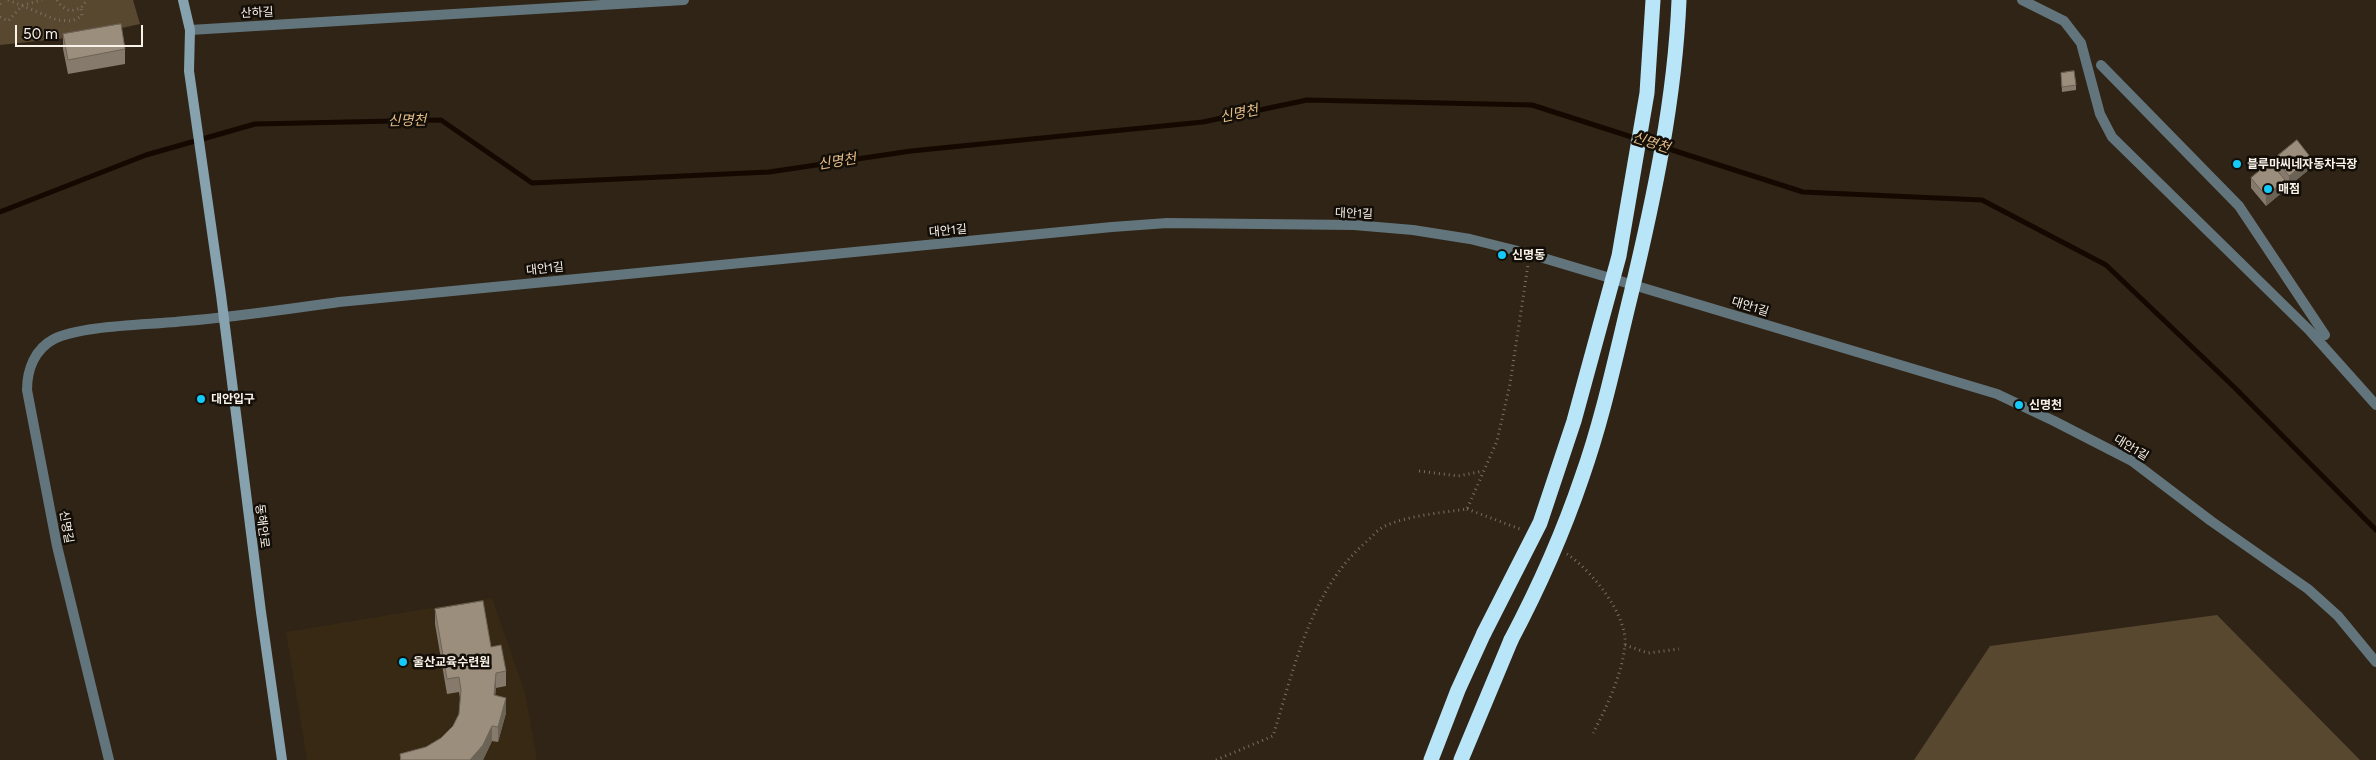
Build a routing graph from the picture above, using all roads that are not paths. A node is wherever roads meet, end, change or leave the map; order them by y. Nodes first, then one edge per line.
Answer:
1 (183, 0) edge
2 (684, 0) edge
3 (1653, 0) edge
4 (1679, 0) edge
5 (2022, 0) edge
6 (652, 1) edge
7 (190, 30) junction
8 (2101, 65) dead end
9 (223, 318) junction
10 (88, 330) joint
11 (2325, 335) dead end
12 (2376, 406) edge
13 (2376, 662) edge
14 (109, 760) edge
15 (282, 760) edge
16 (1431, 760) edge
17 (1461, 760) edge

1 - 7 main road
2 - 6 street, 산하길
3 - 16 highway, bridge
4 - 17 highway, bridge
5 - 12 street
6 - 7 street, 산하길
7 - 9 main road, 동해안로
8 - 11 street
9 - 10 street, 대안1길
9 - 13 street, 대안1길
9 - 15 main road, 동해안로
10 - 14 street, 신명길

